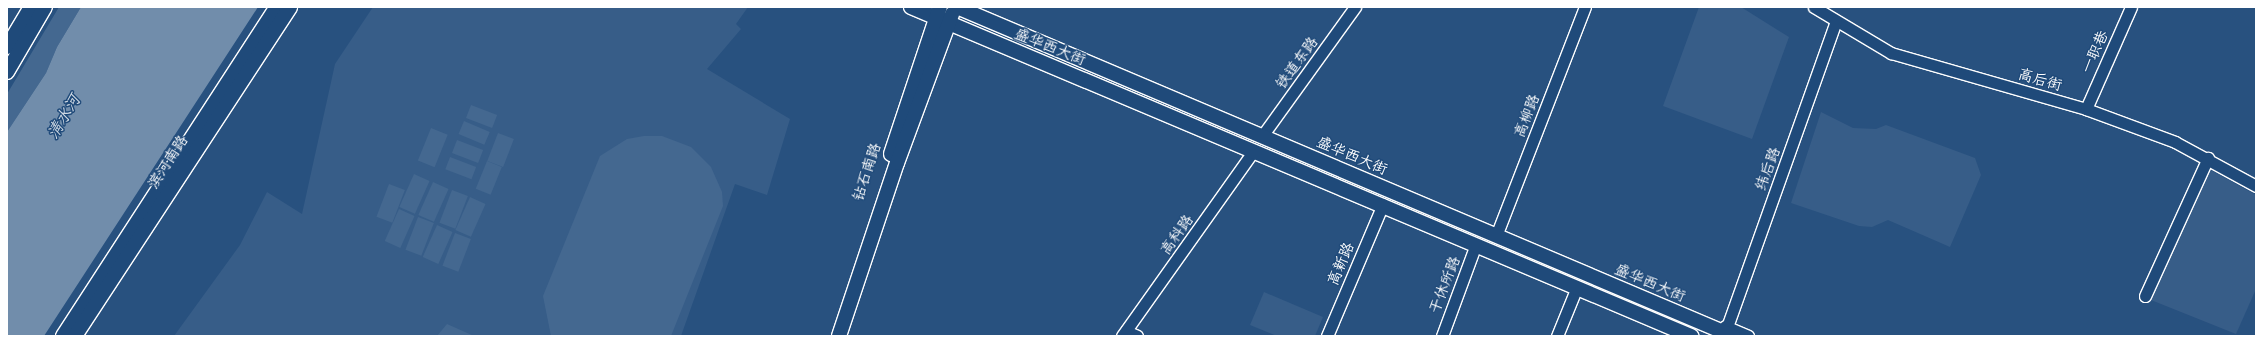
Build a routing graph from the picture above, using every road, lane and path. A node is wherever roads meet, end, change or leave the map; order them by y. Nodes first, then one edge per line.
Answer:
1 (31, 7) edge
2 (45, 7) edge
3 (277, 7) edge
4 (290, 7) edge
5 (911, 7) edge
6 (954, 7) edge
7 (957, 7) edge
8 (1355, 7) edge
9 (1585, 7) edge
10 (2131, 7) edge
11 (1820, 9) edge
12 (942, 16) edge
13 (1836, 21) junction
14 (7, 47) edge
15 (1105, 69) junction
16 (7, 72) edge
17 (1099, 85) junction
18 (2086, 109) junction
19 (1262, 136) junction
20 (1254, 150) junction
21 (2208, 158) junction
22 (2256, 186) edge
23 (1383, 204) junction
24 (1496, 236) junction
25 (1476, 244) junction
26 (1578, 287) junction
27 (1634, 294) junction
28 (2145, 296) dead end
29 (1689, 318) junction
30 (1699, 330) edge
31 (1724, 332) edge
32 (1124, 334) edge
33 (1685, 335) edge
34 (63, 336) edge
35 (75, 336) edge
36 (829, 336) edge
37 (839, 336) edge
38 (1137, 336) edge
39 (1327, 336) edge
40 (1442, 336) edge
41 (1557, 336) edge
42 (1748, 336) edge

1 - 14 main road
2 - 16 main road
3 - 34 main road, 滨河南路
4 - 35 main road, 滨河南路
5 - 12 main road, 盛华西大街
6 - 12 main road
7 - 15 main road, 盛华西大街
8 - 19 street, 铁道东路
9 - 24 street, 高柳路
10 - 18 street, 一职巷
11 - 13 street, 高后街
12 - 17 main road, 盛华西大街
12 - 36 main road, 钻石南路
12 - 37 main road, 钻石南路
13 - 18 street, 高后街
13 - 31 street, 纬后路
15 - 17 main road
15 - 19 main road, 盛华西大街
17 - 20 main road, 盛华西大街
18 - 21 street, 高后街
19 - 24 main road, 盛华西大街
20 - 23 main road, 盛华西大街
20 - 32 street, 高科路
21 - 22 street, 高后街
21 - 28 street
23 - 25 main road, 盛华西大街
23 - 39 street, 高新路
24 - 27 main road, 盛华西大街
25 - 26 main road, 盛华西大街
25 - 40 street, 干休所路
26 - 33 main road, 盛华西大街
26 - 41 street
27 - 29 main road, 盛华西大街
27 - 31 street
29 - 30 main road, 盛华西大街
29 - 33 street
30 - 31 main road, 盛华西大街
31 - 42 street
32 - 38 street

